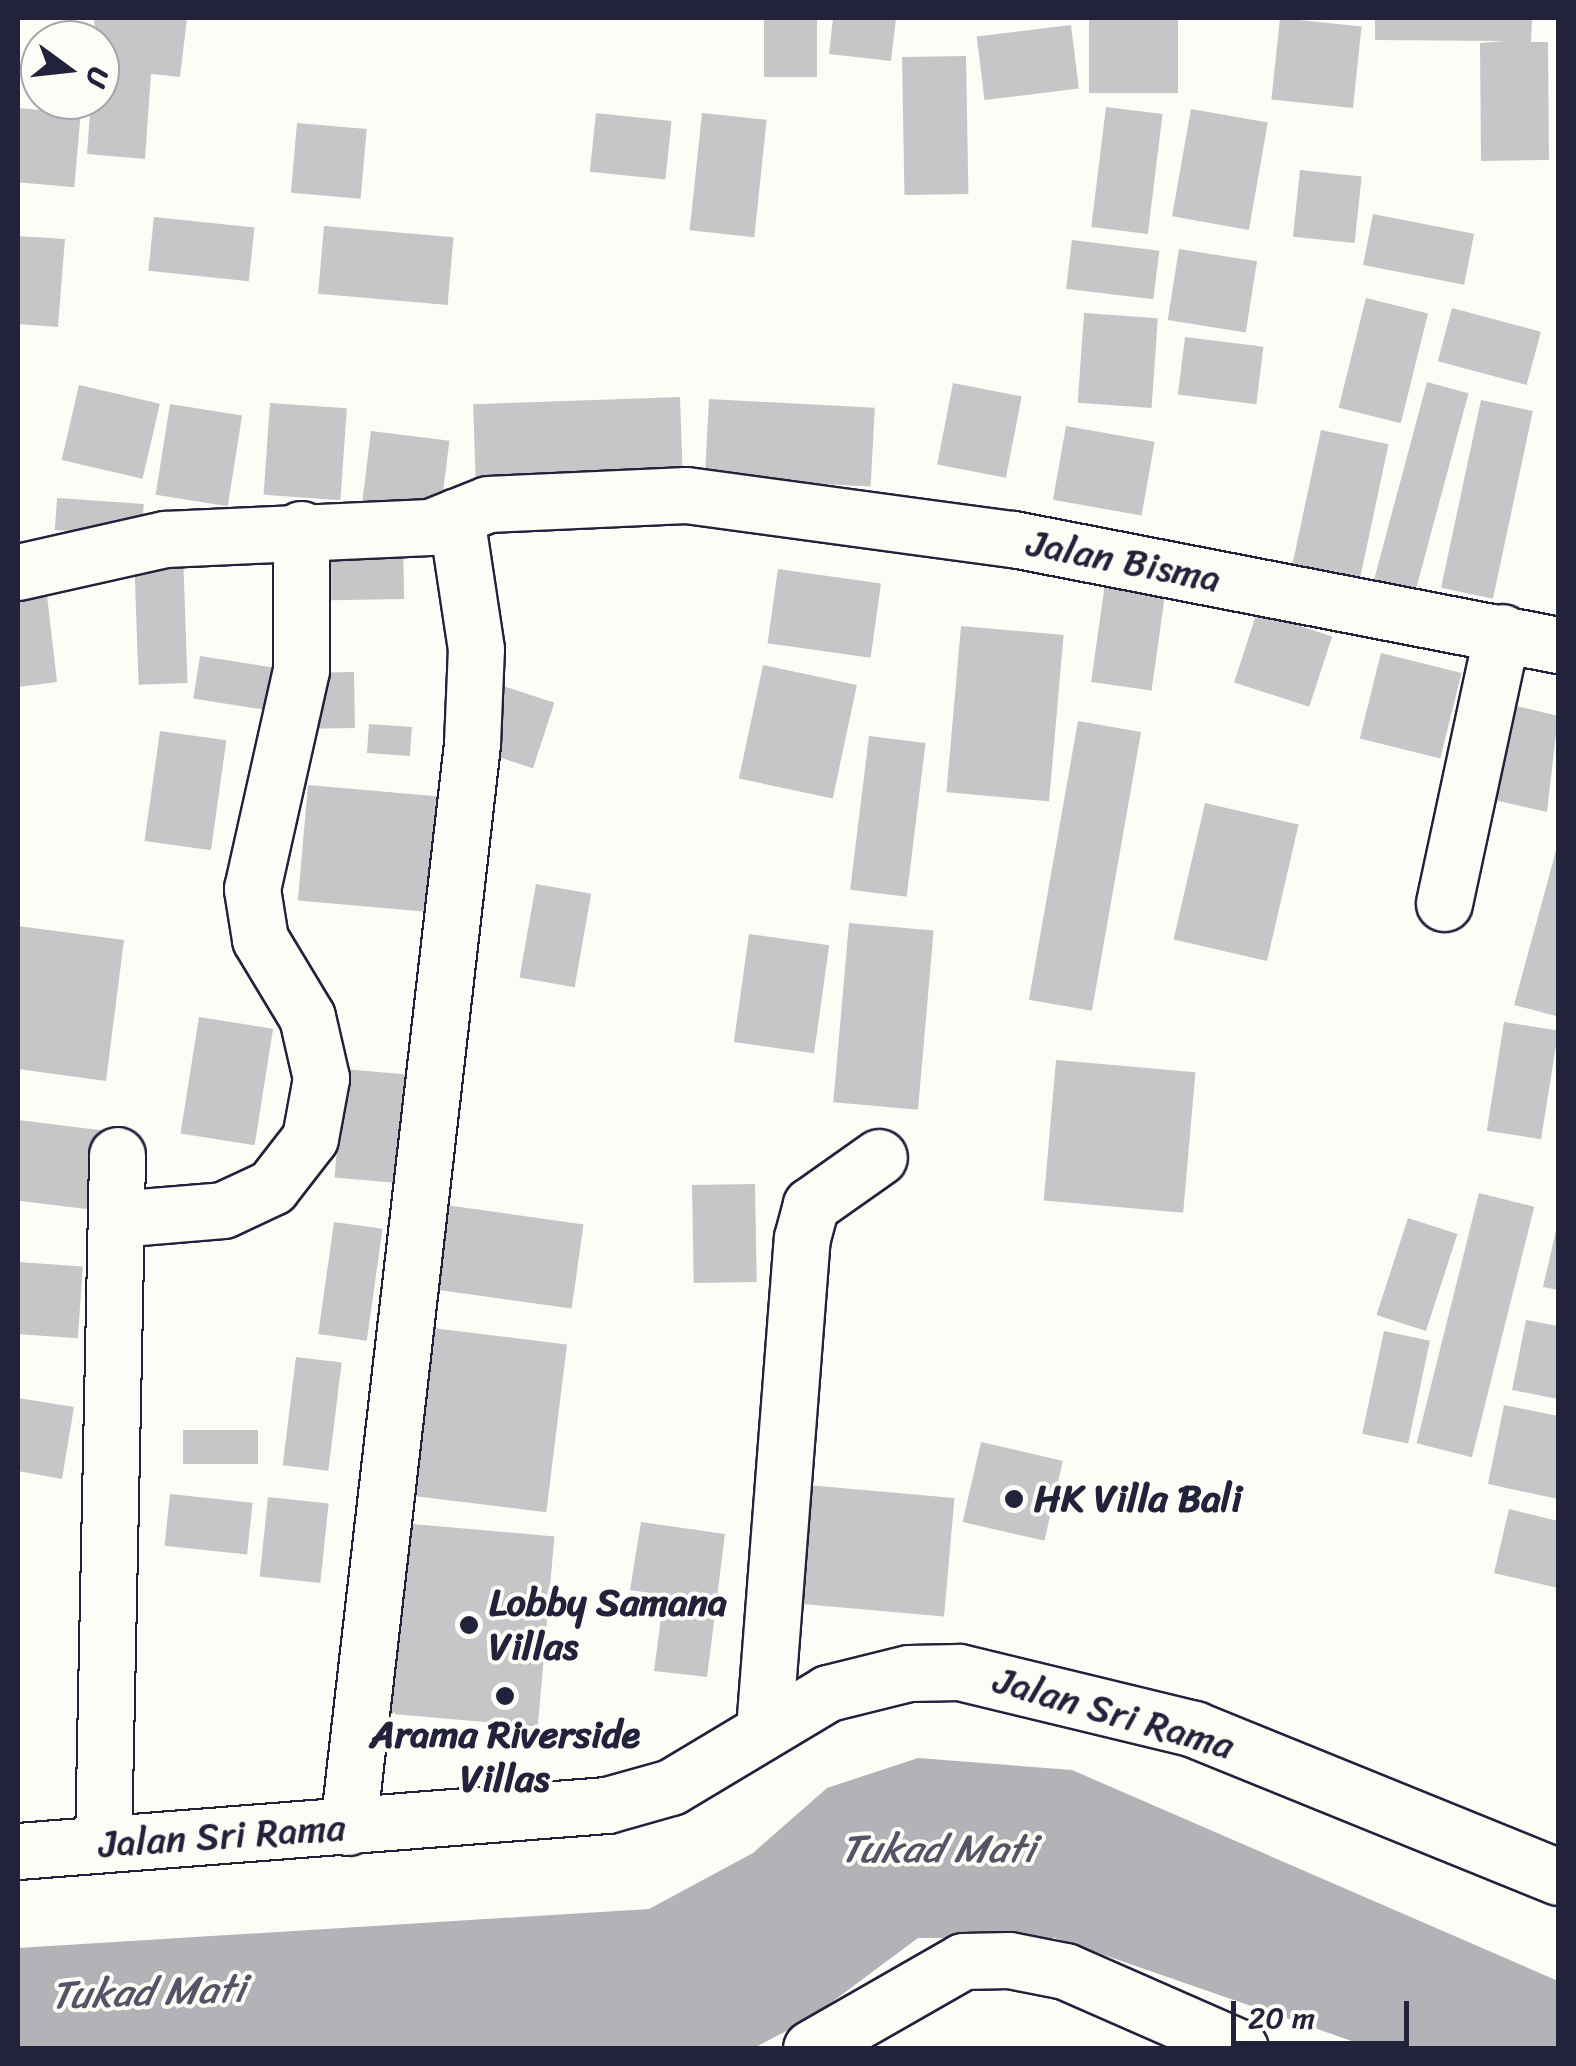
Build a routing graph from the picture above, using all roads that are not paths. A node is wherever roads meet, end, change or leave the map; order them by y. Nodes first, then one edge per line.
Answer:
1 (456, 517) junction
2 (300, 530) junction
3 (18, 572) edge
4 (1502, 632) junction
5 (1558, 646) edge
6 (1444, 903) dead end
7 (116, 1155) dead end
8 (878, 1157) dead end
9 (116, 1219) junction
10 (764, 1729) junction
11 (348, 1827) junction
12 (103, 1843) junction
13 (18, 1851) edge
14 (1558, 1877) edge
15 (811, 2048) edge
16 (1240, 2048) edge

1 - 2 street, Jalan Bisma
1 - 4 street, Jalan Bisma
1 - 11 street
2 - 3 street, Jalan Bisma
2 - 9 street
4 - 5 street, Jalan Bisma
4 - 6 street
7 - 9 street
8 - 10 street
9 - 12 street
10 - 11 street, Jalan Sri Rama
10 - 14 street, Jalan Sri Rama
11 - 12 street, Jalan Sri Rama
12 - 13 street, Jalan Sri Rama
15 - 16 street

